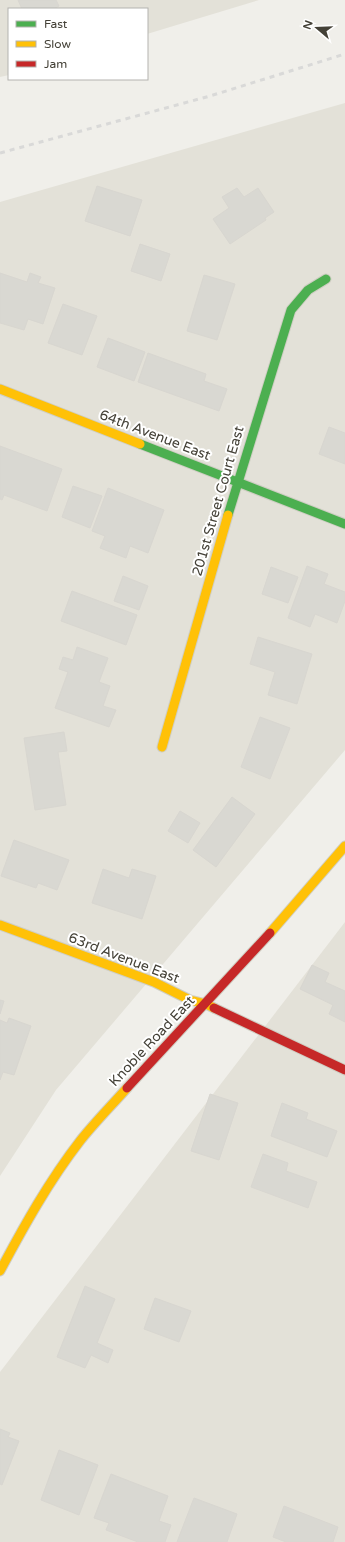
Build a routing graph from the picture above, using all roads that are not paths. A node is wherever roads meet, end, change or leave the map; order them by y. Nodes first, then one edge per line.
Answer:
1 (326, 278) dead end
2 (0, 389) edge
3 (237, 482) junction
4 (345, 524) edge
5 (162, 746) dead end
6 (345, 846) edge
7 (0, 925) edge
8 (206, 1004) junction
9 (345, 1070) edge
10 (0, 1271) edge

1 - 3 street, 201st Street Court East
2 - 3 street, 64th Avenue East
3 - 4 street, 64th Avenue East
3 - 5 street, 201st Street Court East
6 - 8 street, Knoble Road East
7 - 8 street, 63rd Avenue East
8 - 9 street, 63rd Avenue East
8 - 10 street, Knoble Road East

